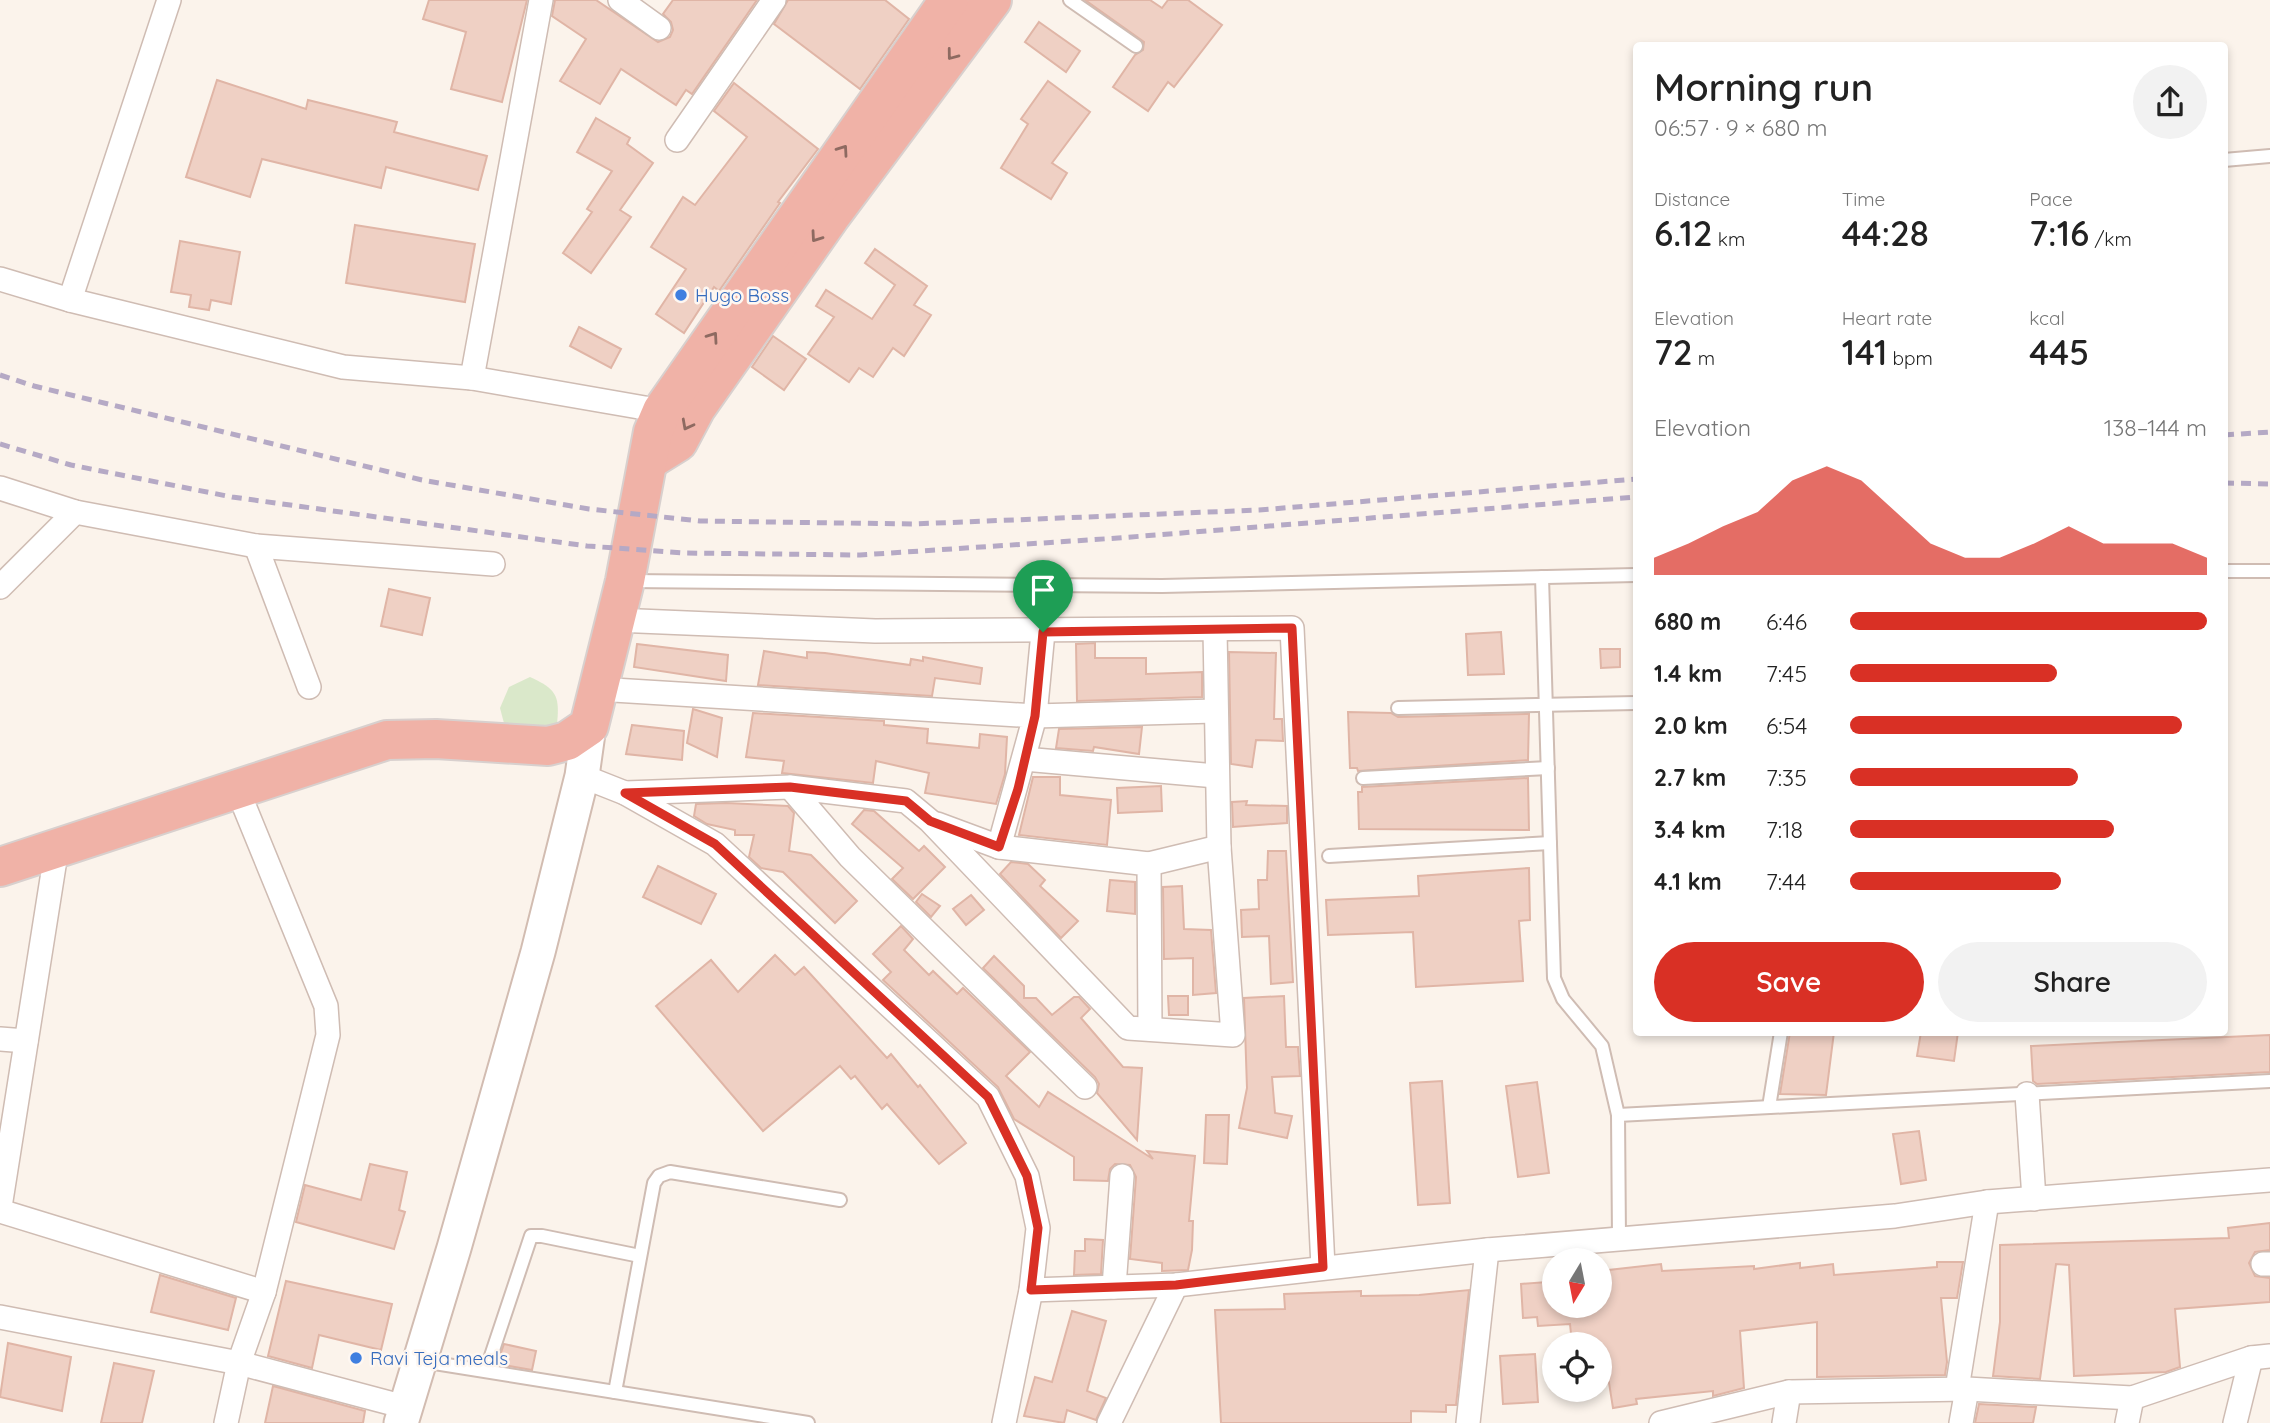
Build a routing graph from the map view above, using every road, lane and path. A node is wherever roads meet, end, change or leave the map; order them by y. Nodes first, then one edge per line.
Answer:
1 (169, 0) edge
2 (541, 0) edge
3 (620, 0) edge
4 (774, 0) edge
5 (992, 0) edge
6 (1070, 0) edge
7 (943, 2) edge
8 (660, 28) dead end
9 (1136, 46) dead end
10 (677, 140) dead end
11 (2270, 156) edge
12 (2228, 160) edge
13 (0, 279) edge
14 (70, 300) junction
15 (472, 378) junction
16 (662, 411) junction
17 (649, 460) junction
18 (0, 488) edge
19 (75, 512) junction
20 (256, 546) junction
21 (493, 564) dead end
22 (2228, 570) edge
23 (2270, 571) edge
24 (1633, 575) edge
25 (1542, 577) junction
26 (625, 581) junction
27 (0, 587) edge
28 (615, 620) junction
29 (1214, 630) junction
30 (1043, 632) junction
31 (309, 687) dead end
32 (597, 690) junction
33 (1633, 703) edge
34 (1546, 704) junction
35 (1398, 708) dead end
36 (1215, 710) junction
37 (1035, 716) junction
38 (589, 726) junction
39 (1024, 759) junction
40 (1548, 768) junction
41 (582, 776) junction
42 (1216, 776) junction
43 (1363, 778) dead end
44 (790, 787) junction
45 (238, 791) junction
46 (625, 793) junction
47 (930, 821) junction
48 (1550, 843) junction
49 (57, 846) junction
50 (999, 847) junction
51 (1219, 847) junction
52 (1329, 856) dead end
53 (1149, 864) junction
54 (0, 867) edge
55 (1150, 1028) junction
56 (1781, 1036) edge
57 (0, 1039) edge
58 (26, 1041) junction
59 (2270, 1081) edge
60 (1085, 1087) dead end
61 (2027, 1094) junction
62 (1769, 1107) junction
63 (1618, 1115) junction
64 (1122, 1176) dead end
65 (2270, 1180) edge
66 (2034, 1199) junction
67 (840, 1200) dead end
68 (1987, 1202) junction
69 (0, 1209) edge
70 (1619, 1238) junction
71 (1488, 1250) junction
72 (640, 1256) junction
73 (1323, 1267) junction
74 (1176, 1285) junction
75 (1114, 1287) junction
76 (1031, 1290) junction
77 (264, 1292) junction
78 (0, 1317) edge
79 (2260, 1357) edge
80 (419, 1361) junction
81 (239, 1363) junction
82 (486, 1371) junction
83 (1962, 1389) junction
84 (615, 1392) junction
85 (1789, 1392) junction
86 (2132, 1398) junction
87 (403, 1415) edge
88 (226, 1423) edge
89 (808, 1423) edge
90 (1004, 1423) edge
91 (1109, 1423) edge
92 (1467, 1423) edge
93 (1474, 1423) edge
94 (1661, 1423) edge
95 (1784, 1423) edge
96 (1961, 1423) edge
97 (2127, 1423) edge
98 (2235, 1423) edge

1 - 14 street
2 - 15 street
3 - 8 street
4 - 10 street
5 -> 17 highway
6 - 9 lane
16 -> 7 highway
11 - 12 lane
13 - 14 street
14 - 15 street
15 - 16 street
16 - 17 highway
17 - 26 highway
18 - 19 street
19 - 20 street
19 - 27 street
20 - 21 street
20 - 31 street
22 - 23 lane
24 - 25 lane
25 - 26 lane
25 - 34 lane
26 - 28 highway
28 - 30 street
28 - 32 highway
29 - 30 street
29 - 36 street
29 - 73 street
30 - 37 street
32 - 37 street
32 - 38 highway
33 - 34 lane
34 - 35 lane
34 - 40 lane
36 - 37 street
36 - 42 street
37 - 39 street
38 - 41 street
38 - 45 highway
39 - 42 street
39 - 50 street
40 - 43 lane
40 - 48 lane
41 - 46 street
41 - 80 street
42 - 51 street
44 - 46 street
44 - 47 street
44 - 60 street
45 - 49 highway
45 - 77 street
46 - 76 street
47 - 50 street
47 - 55 street
48 - 52 lane
48 - 63 lane
49 - 54 highway
49 - 58 street
50 - 53 street
51 - 53 street
51 - 55 street
53 - 55 street
56 - 62 lane
57 - 58 street
58 - 69 street
59 - 61 lane
61 - 62 lane
61 - 66 street
62 - 63 lane
63 - 70 lane
64 - 75 street
65 - 66 street
66 - 68 street
67 - 72 lane
68 - 70 street
68 - 83 street
69 - 77 street
70 - 71 street
71 - 73 street
71 - 92 street
72 - 82 lane
72 - 84 lane
73 - 74 street
74 - 75 street
74 - 91 street
75 - 76 street
76 - 90 street
77 - 81 street
78 - 81 street
79 - 86 street
79 - 98 street
80 - 82 lane
80 - 87 street
81 - 87 street
81 - 88 street
82 - 84 lane
83 - 85 street
83 - 86 street
83 - 96 street
84 - 89 lane
85 - 94 street
85 - 95 street
86 - 97 street
92 - 93 street

